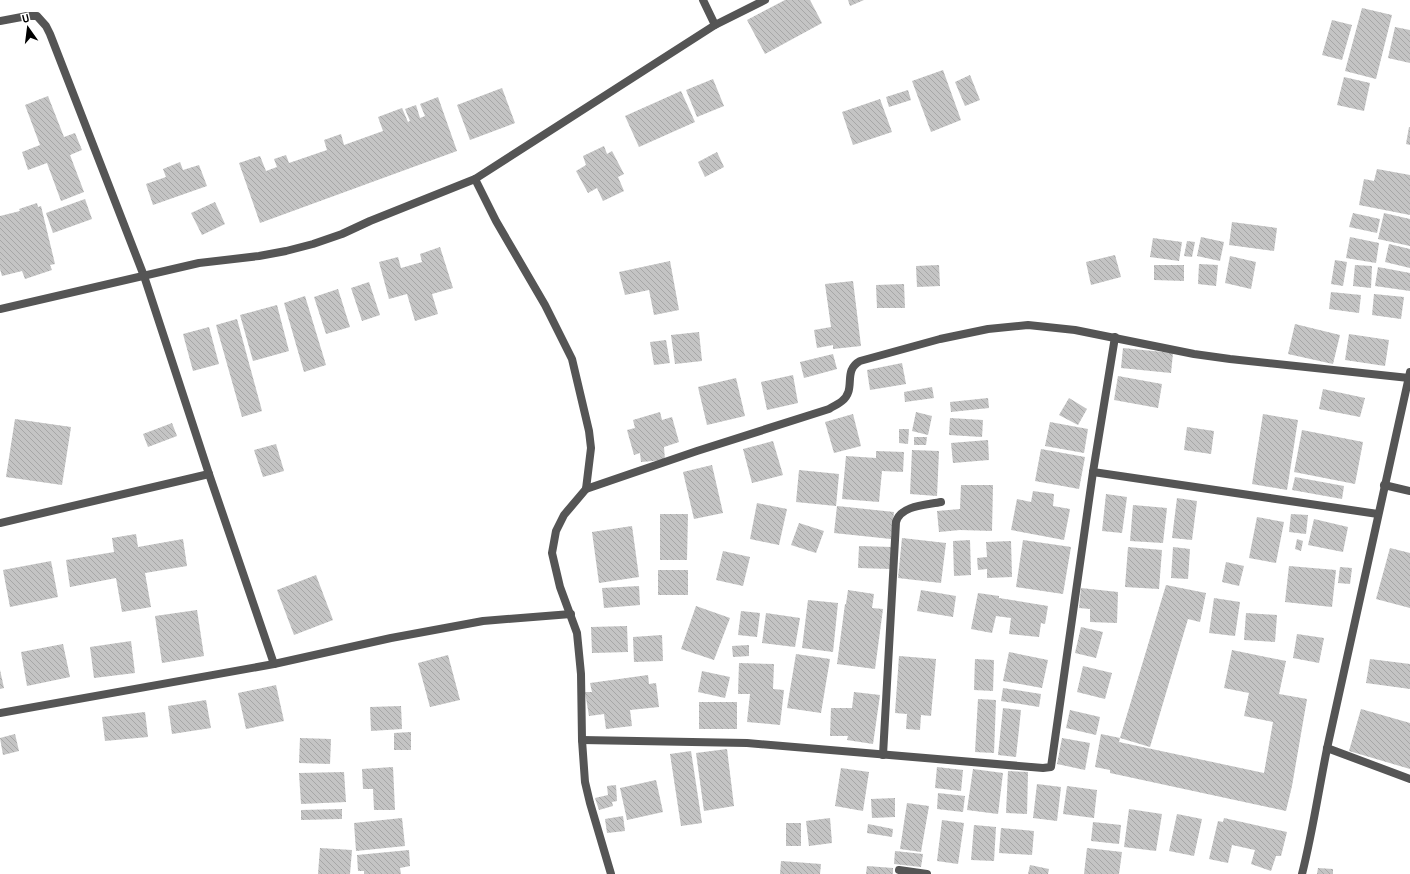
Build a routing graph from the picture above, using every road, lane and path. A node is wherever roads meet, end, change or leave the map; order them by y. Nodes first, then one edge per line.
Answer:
1 (703, 0) edge
2 (765, 0) edge
3 (0, 21) edge
4 (715, 25) junction
5 (475, 179) junction
6 (144, 276) junction
7 (0, 309) edge
8 (1115, 338) junction
9 (1409, 375) edge
10 (1093, 472) junction
11 (209, 474) junction
12 (1384, 485) junction
13 (586, 489) junction
14 (1410, 491) edge
15 (941, 502) dead end
16 (1378, 514) junction
17 (0, 523) edge
18 (570, 614) junction
19 (274, 664) junction
20 (0, 713) edge
21 (582, 740) junction
22 (1327, 748) junction
23 (883, 755) junction
24 (1410, 779) edge
25 (899, 870) dead end
26 (611, 874) edge
27 (927, 874) edge
28 (1302, 874) edge

1 - 4 street
2 - 4 street
3 - 6 street
4 - 5 street
5 - 6 street
5 - 13 street
6 - 7 street
6 - 11 street
8 - 9 street
8 - 10 street
8 - 13 street
9 - 12 street
10 - 16 street
10 - 23 street
11 - 17 street
11 - 19 street
12 - 14 street
12 - 16 street
13 - 18 street
15 - 23 street
16 - 22 street
18 - 19 street
18 - 21 street
19 - 20 street
21 - 23 street
21 - 26 street
22 - 24 street
22 - 28 street
25 - 27 street

